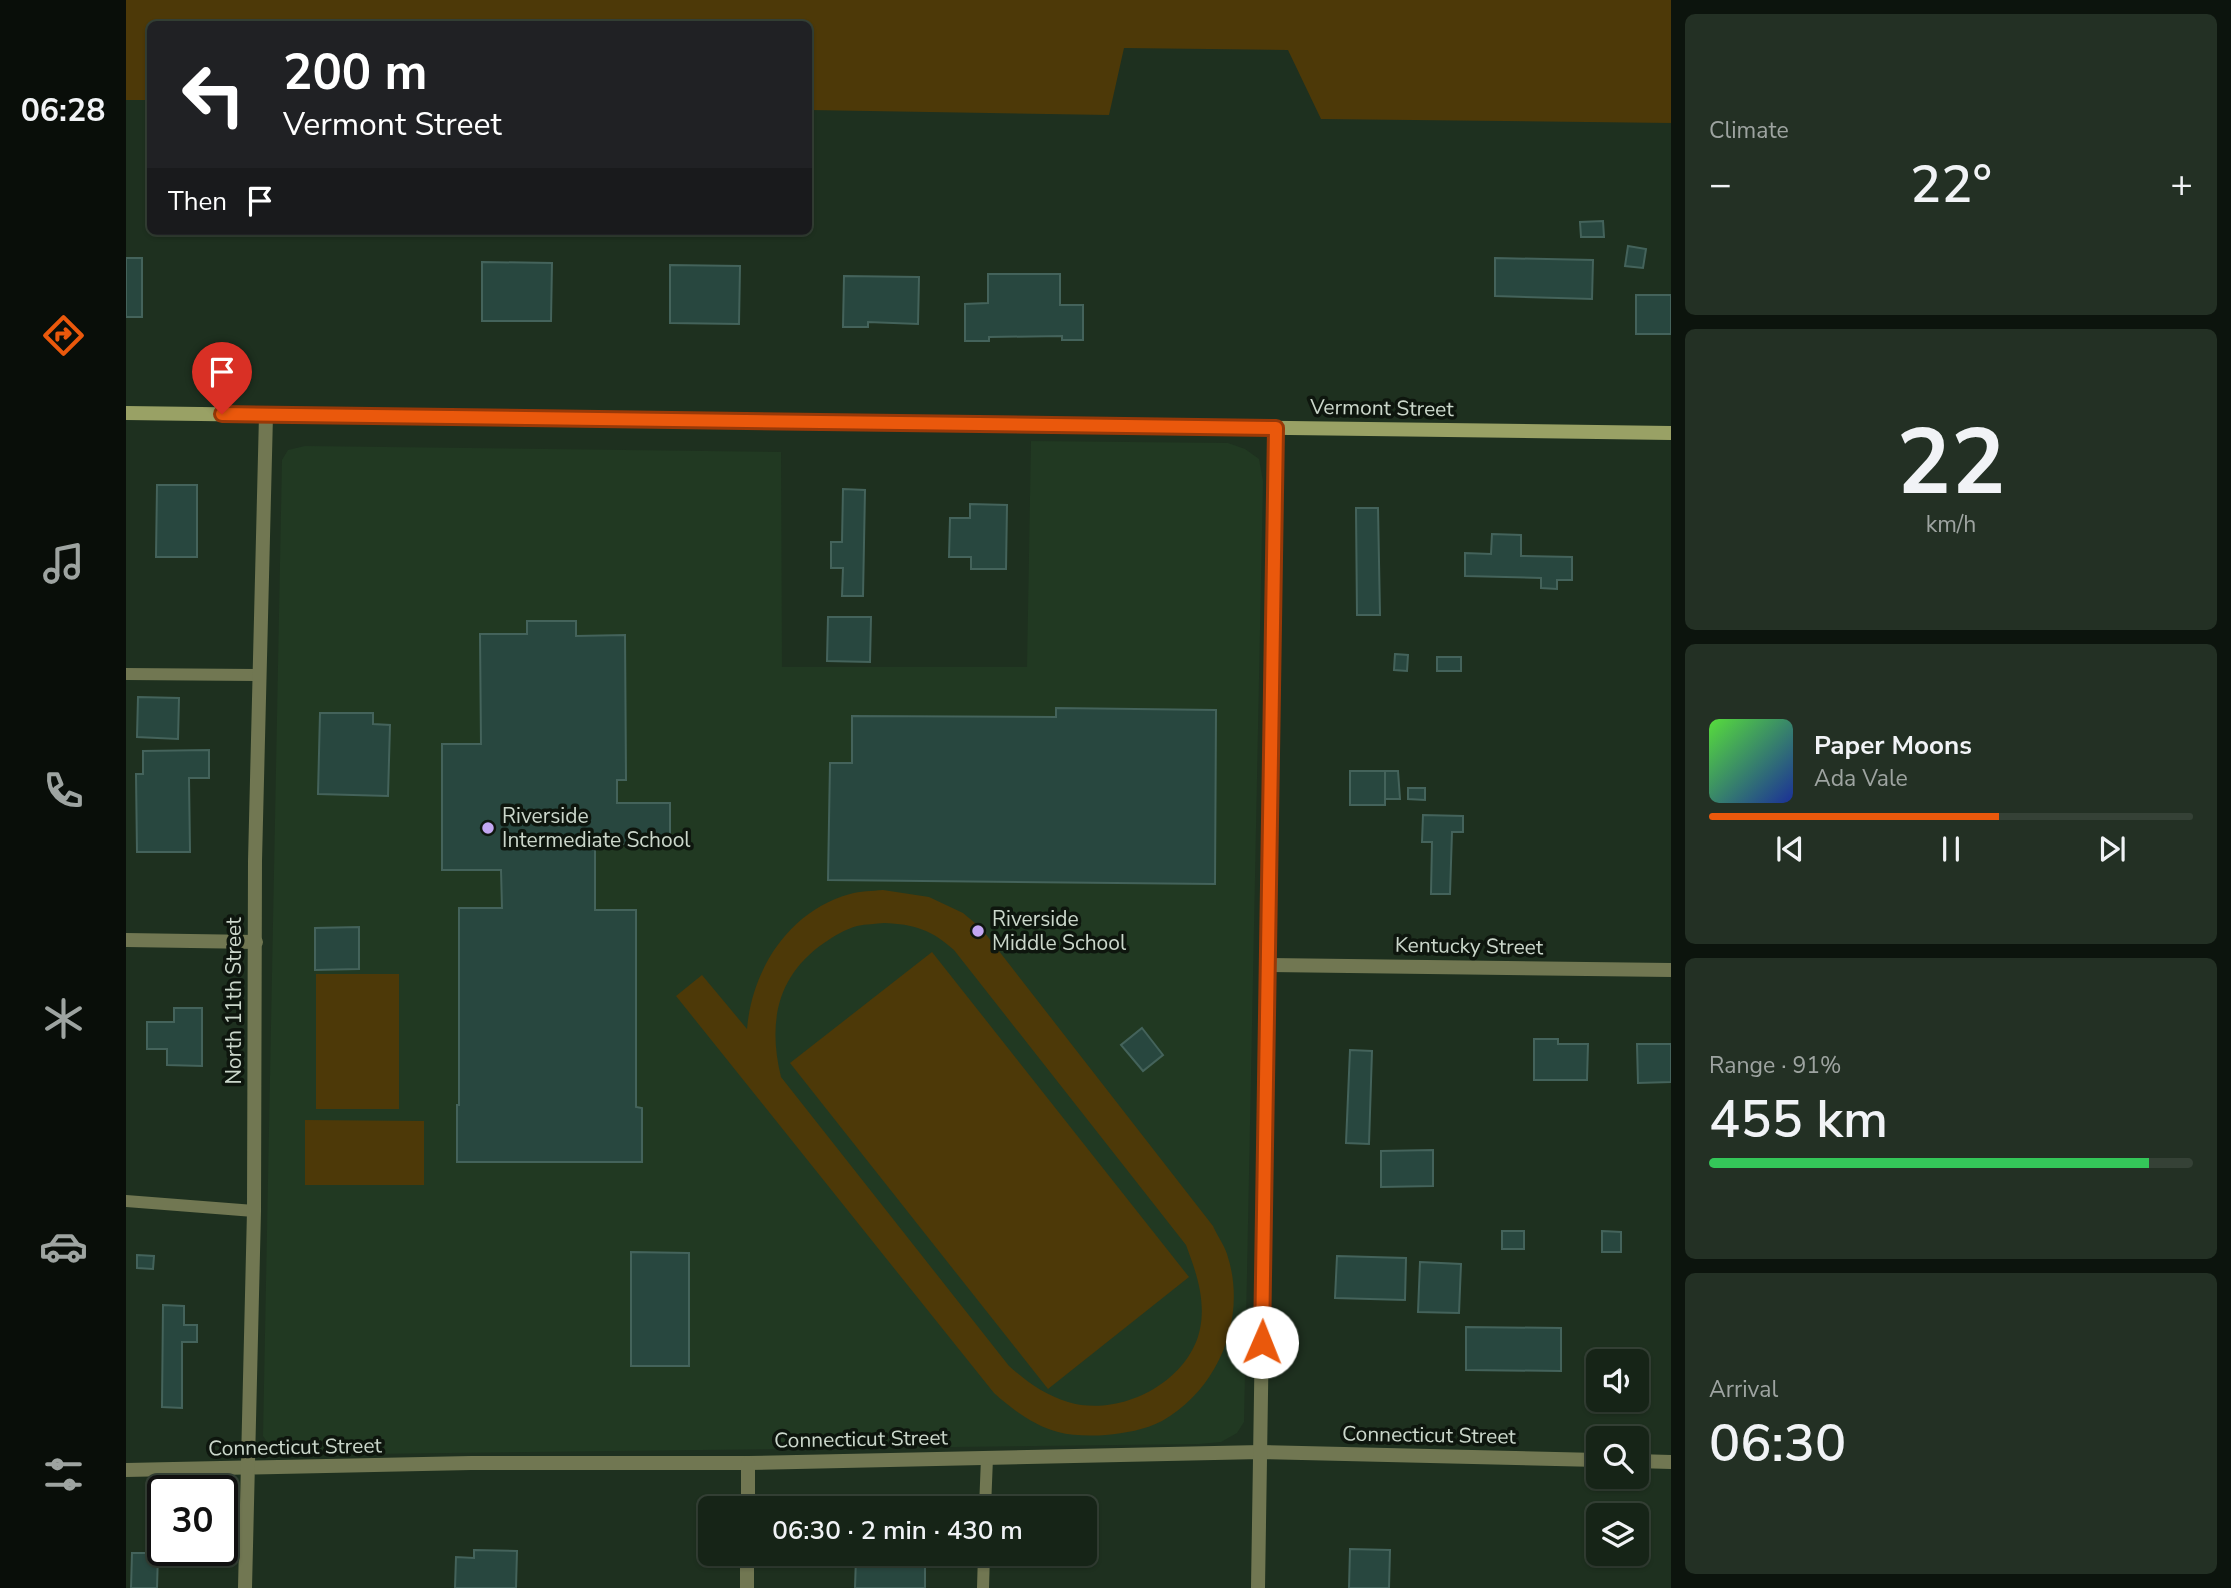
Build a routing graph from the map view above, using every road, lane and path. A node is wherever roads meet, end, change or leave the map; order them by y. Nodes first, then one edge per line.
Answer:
1 (126, 413) edge
2 (266, 415) junction
3 (1276, 428) junction
4 (1671, 433) edge
5 (126, 674) edge
6 (259, 675) junction
7 (126, 940) edge
8 (256, 942) junction
9 (1267, 965) junction
10 (1671, 970) edge
11 (126, 1201) edge
12 (254, 1211) junction
13 (1261, 1452) junction
14 (987, 1458) junction
15 (1586, 1460) edge
16 (1649, 1461) edge
17 (1671, 1462) edge
18 (748, 1463) junction
19 (249, 1469) junction
20 (126, 1470) edge
21 (748, 1496) edge
22 (985, 1496) edge
23 (747, 1566) edge
24 (984, 1566) edge
25 (245, 1588) edge
26 (747, 1588) edge
27 (983, 1588) edge
28 (1258, 1588) edge

1 - 2 street, Vermont Street
2 - 3 street, Vermont Street
2 - 6 street, North 11th Street
3 - 4 street, Vermont Street
3 - 9 street
5 - 6 lane
6 - 8 street, North 11th Street
7 - 8 street
8 - 12 street, North 11th Street
9 - 10 street, Kentucky Street
9 - 13 street
11 - 12 lane
12 - 19 street, North 11th Street
13 - 14 street, Connecticut Street
13 - 15 street, Connecticut Street
13 - 28 street
14 - 18 street, Connecticut Street
14 - 22 lane
16 - 17 street
18 - 19 street, Connecticut Street
18 - 21 street
19 - 20 street, Connecticut Street
19 - 25 street, North 11th Street
23 - 26 street
24 - 27 lane

